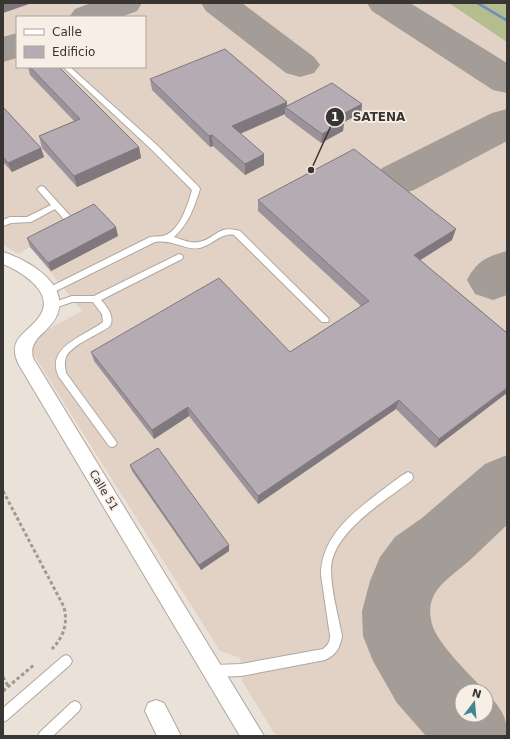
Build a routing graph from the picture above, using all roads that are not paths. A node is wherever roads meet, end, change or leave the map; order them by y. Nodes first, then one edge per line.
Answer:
1 (67, 68) edge
2 (42, 189) dead end
3 (56, 205) junction
4 (70, 221) edge
5 (3, 223) edge
6 (167, 238) junction
7 (179, 257) dead end
8 (4, 258) edge
9 (51, 299) junction
10 (95, 299) junction
11 (325, 320) dead end
12 (112, 443) dead end
13 (408, 477) dead end
14 (66, 661) dead end
15 (214, 671) junction
16 (75, 707) dead end
17 (156, 711) dead end
18 (3, 716) edge
19 (44, 736) edge
20 (170, 736) edge
21 (253, 736) edge

1 - 6 lane
2 - 3 lane
3 - 4 lane
3 - 5 lane
6 - 9 lane
6 - 11 lane
7 - 10 lane
8 - 9 street
9 - 10 lane
9 - 15 street, Calle 51
10 - 12 lane
13 - 15 lane
14 - 18 lane
15 - 21 street, Calle 51
16 - 19 lane
17 - 20 street

